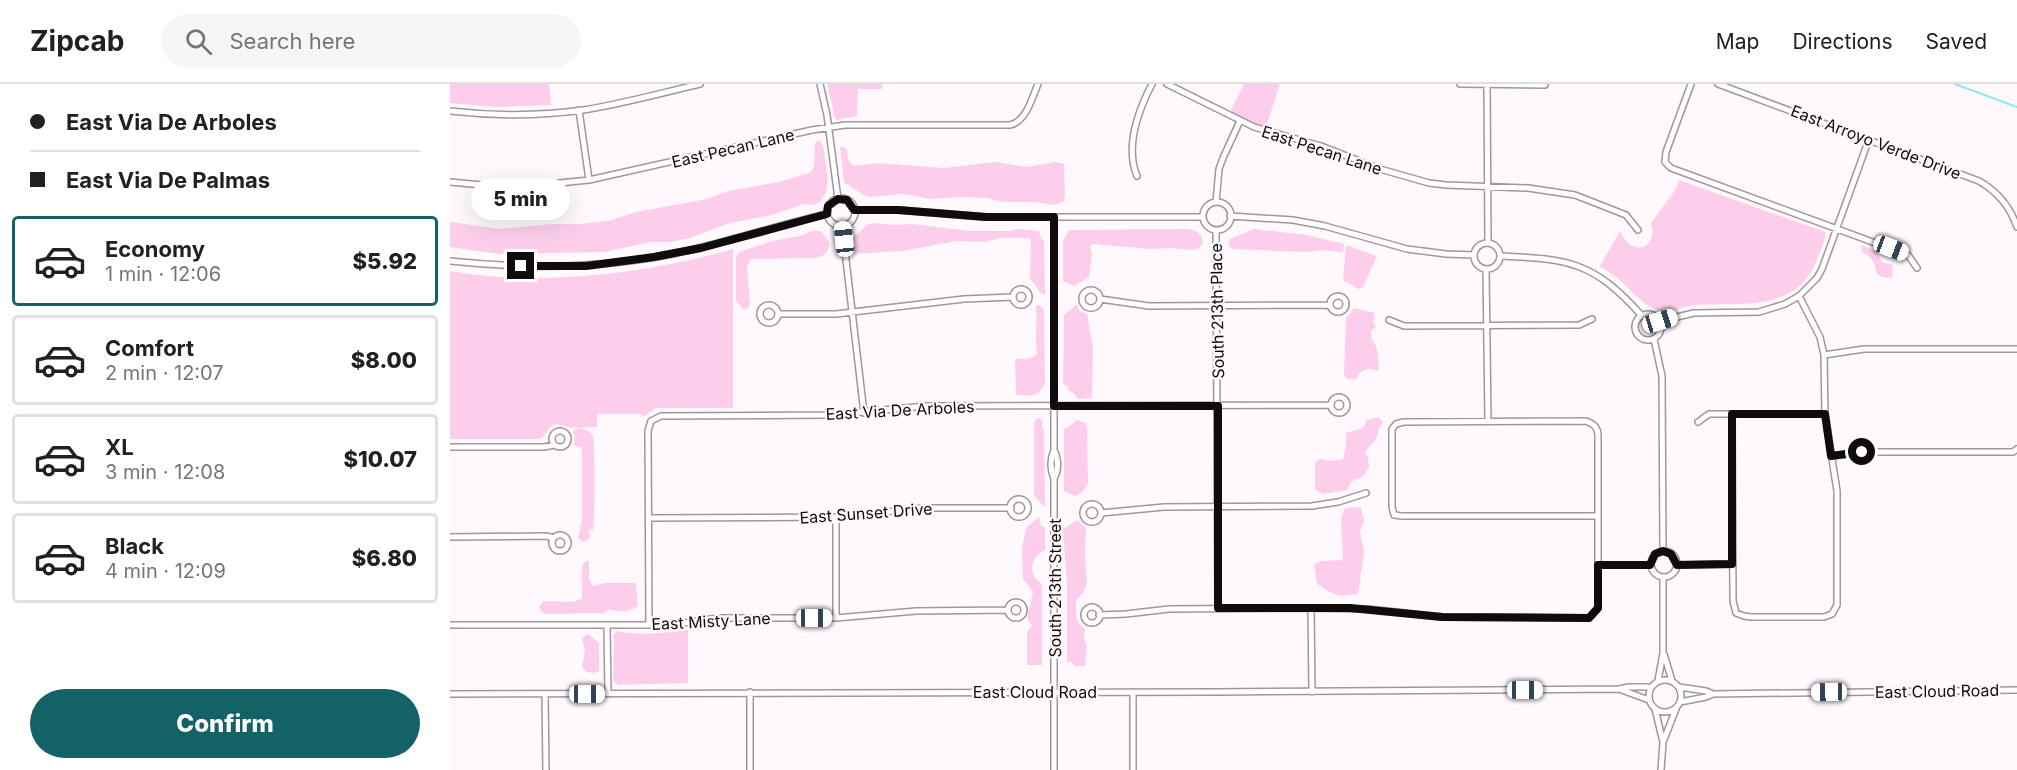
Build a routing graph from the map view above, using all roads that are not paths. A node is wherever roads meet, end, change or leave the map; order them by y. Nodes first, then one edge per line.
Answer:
1 (669, 84) edge
2 (700, 84) edge
3 (820, 84) edge
4 (1038, 84) edge
5 (1152, 84) edge
6 (1167, 84) edge
7 (1460, 84) edge
8 (1691, 84) edge
9 (1718, 84) edge
10 (1487, 85) edge
11 (1545, 85) edge
12 (671, 91) junction
13 (579, 110) junction
14 (450, 111) edge
15 (1240, 121) junction
16 (828, 127) junction
17 (1869, 139) junction
18 (1137, 176) dead end
19 (590, 180) junction
20 (450, 182) edge
21 (1487, 187) junction
22 (838, 199) junction
23 (1216, 202) junction
24 (854, 210) junction
25 (827, 214) junction
26 (1230, 216) junction
27 (1054, 217) junction
28 (1203, 217) junction
29 (2017, 225) edge
30 (842, 226) junction
31 (1837, 228) junction
32 (1216, 230) junction
33 (1638, 231) dead end
34 (1488, 242) junction
35 (1474, 255) junction
36 (1501, 256) junction
37 (450, 261) edge
38 (1917, 268) dead end
39 (1486, 269) junction
40 (1799, 296) junction
41 (1013, 297) dead end
42 (1100, 299) dead end
43 (1217, 305) junction
44 (1330, 305) dead end
45 (852, 312) junction
46 (778, 314) dead end
47 (1642, 316) junction
48 (1592, 319) dead end
49 (1389, 320) dead end
50 (1660, 321) junction
51 (1487, 326) junction
52 (1654, 339) junction
53 (2017, 349) edge
54 (1824, 355) junction
55 (1331, 405) dead end
56 (1054, 406) junction
57 (1218, 406) junction
58 (864, 413) junction
59 (1732, 414) junction
60 (1825, 414) junction
61 (1488, 421) junction
62 (1698, 422) dead end
63 (554, 445) dead end
64 (450, 447) edge
65 (2017, 449) edge
66 (1831, 456) junction
67 (1366, 494) dead end
68 (1218, 507) junction
69 (1011, 508) dead end
70 (1101, 513) dead end
71 (1598, 516) junction
72 (649, 518) junction
73 (836, 518) junction
74 (450, 537) edge
75 (554, 538) dead end
76 (1663, 551) junction
77 (1732, 564) junction
78 (1598, 565) junction
79 (1650, 565) junction
80 (1677, 565) junction
81 (1663, 578) junction
82 (1218, 608) junction
83 (1311, 608) junction
84 (1007, 610) dead end
85 (1099, 615) dead end
86 (836, 618) junction
87 (450, 625) edge
88 (607, 625) junction
89 (649, 625) junction
90 (1663, 653) junction
91 (1658, 681) junction
92 (1672, 681) junction
93 (1651, 687) junction
94 (1679, 687) junction
95 (1619, 689) junction
96 (2017, 690) edge
97 (750, 692) junction
98 (1056, 692) junction
99 (1133, 692) junction
100 (1312, 692) junction
101 (450, 694) edge
102 (545, 694) junction
103 (608, 694) junction
104 (1713, 694) junction
105 (1649, 700) junction
106 (1680, 702) junction
107 (1676, 708) junction
108 (1655, 709) junction
109 (1663, 742) junction
110 (546, 770) edge
111 (750, 770) edge
112 (1054, 770) edge
113 (1133, 770) edge
114 (1661, 770) edge

1 - 12 street
2 - 12 street
3 - 16 street
4 - 16 street, East Pecan Lane
5 - 18 street
6 - 15 street, East Pecan Lane
7 - 10 street
8 - 31 street
9 - 17 street, East Arroyo Verde Drive
10 - 11 street
10 - 21 street
12 - 13 street
13 - 14 street
13 - 19 street
15 - 21 street, East Pecan Lane
15 - 23 street
16 - 19 street, East Pecan Lane
16 - 22 street
17 - 29 street, East Arroyo Verde Drive
17 - 31 street
19 - 20 street, East Pecan Lane
21 - 33 street, East Pecan Lane
21 - 34 street
22 - 24 street
22 - 25 street
23 - 26 street
23 - 28 street
24 - 27 street
24 - 30 street
25 - 30 street
25 - 37 street
26 - 32 street
26 - 35 street
27 - 28 street
27 - 56 street, South 213th Street
28 - 32 street
30 - 45 street
31 - 38 street
31 - 40 street
32 - 43 street, South 213th Place
34 - 35 street
34 - 36 street
35 - 39 street
36 - 39 street
36 - 47 street
39 - 51 street
40 - 50 street
40 - 54 street
41 - 45 street
42 - 43 street
43 - 44 street
43 - 57 street, South 213th Place
45 - 46 street
45 - 58 street
47 - 50 street
47 - 52 street
48 - 51 street
49 - 51 street
50 - 52 street
51 - 61 street
52 - 76 street
53 - 54 street
54 - 60 street
55 - 57 street, East Via De Arboles
56 - 57 street, East Via De Arboles
56 - 58 street, East Via De Arboles
56 - 98 street, South 213th Street
57 - 68 street, South 213th Place
58 - 72 street, East Via De Arboles
59 - 60 street
59 - 62 street
59 - 77 street
60 - 66 street
61 - 71 street
61 - 71 street
63 - 64 street
65 - 66 street
66 - 77 street
67 - 68 street
68 - 70 street
68 - 82 street, South 213th Place
69 - 73 street, East Sunset Drive
71 - 78 street
72 - 73 street, East Sunset Drive
72 - 89 street
73 - 86 street
74 - 75 street
76 - 79 street
76 - 80 street
77 - 80 street
78 - 79 street
78 - 83 street
79 - 81 street
80 - 81 street
81 - 90 street
82 - 83 street
82 - 85 street
83 - 100 street
84 - 86 street, East Misty Lane
86 - 89 street, East Misty Lane
87 - 88 street, East Misty Lane
88 - 89 street, East Misty Lane
88 - 103 street
90 - 91 street
90 - 92 street
91 - 92 street
91 - 93 street
92 - 94 street
93 - 95 street, East Cloud Road
93 - 105 street
94 - 104 street, East Cloud Road
94 - 106 street
95 - 100 street, East Cloud Road
95 - 105 street, East Cloud Road
96 - 104 street, East Cloud Road
97 - 98 street, East Cloud Road
97 - 103 street, East Cloud Road
97 - 111 street
98 - 99 street, East Cloud Road
98 - 112 street, South 213th Street
99 - 100 street, East Cloud Road
99 - 113 street
101 - 102 street, East Cloud Road
102 - 103 street, East Cloud Road
102 - 110 street
104 - 106 street, East Cloud Road
105 - 108 street
106 - 107 street
107 - 108 street
107 - 109 street
108 - 109 street
109 - 114 street

